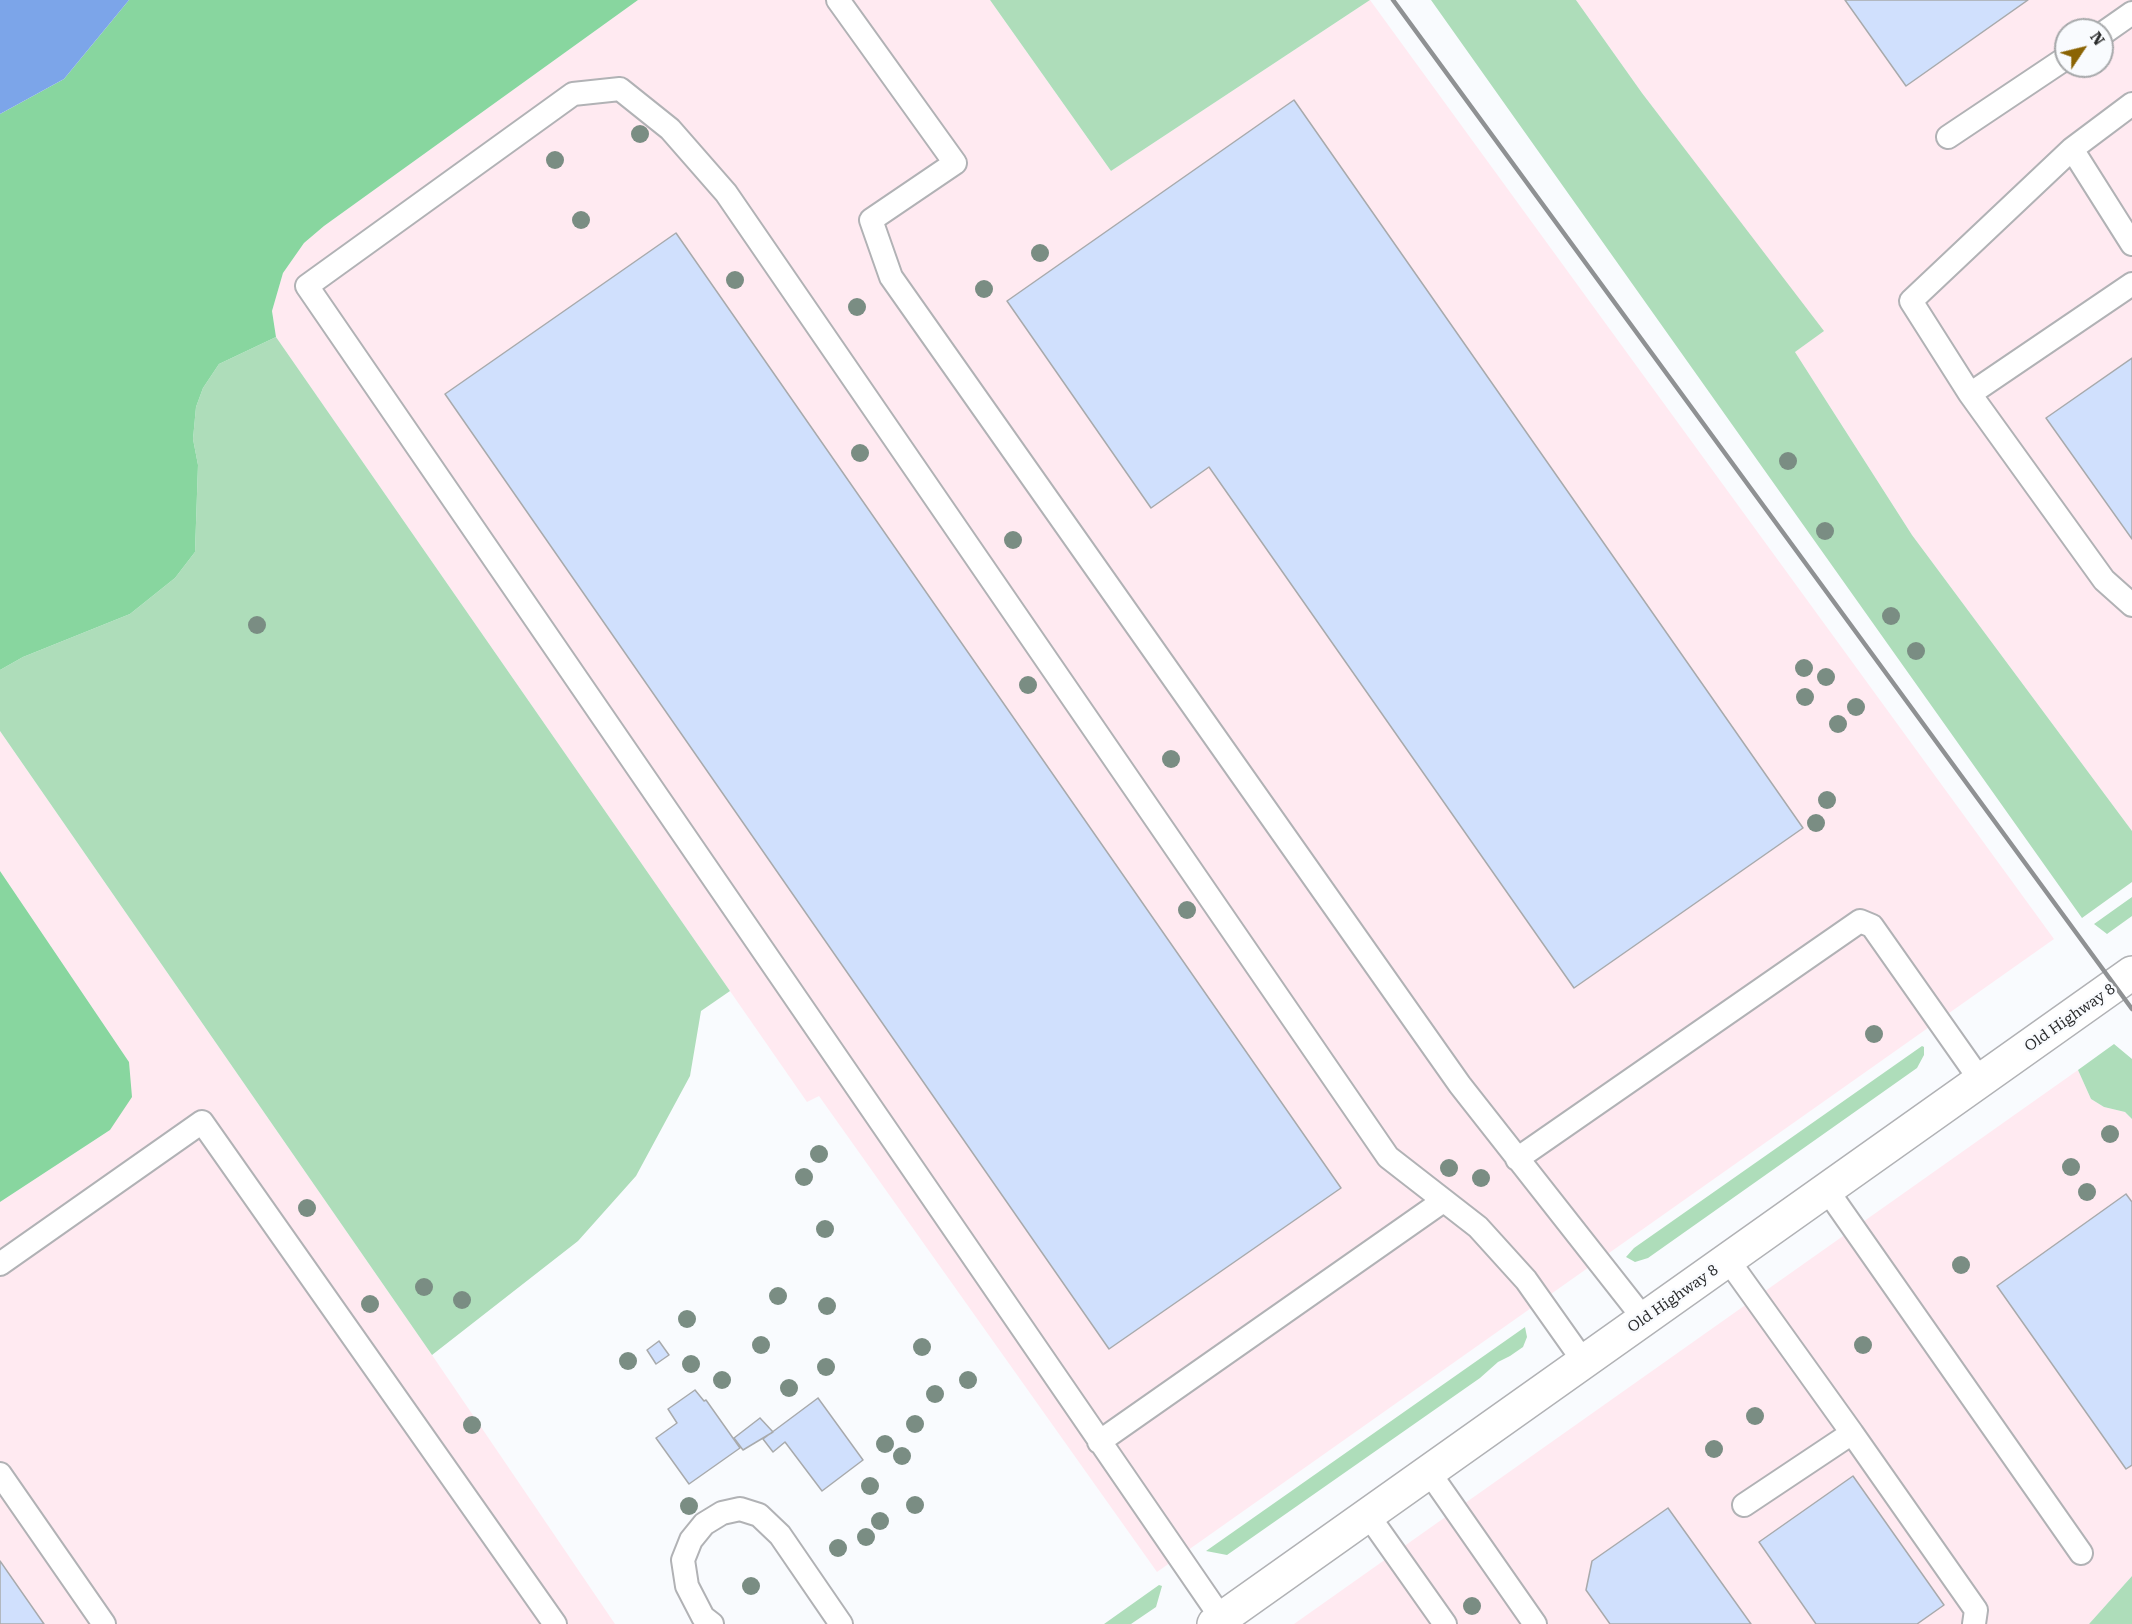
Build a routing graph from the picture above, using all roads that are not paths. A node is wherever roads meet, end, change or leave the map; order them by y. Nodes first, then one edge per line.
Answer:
1 (838, 0) edge
2 (2132, 14) edge
3 (2114, 26) edge
4 (2054, 66) edge
5 (2132, 104) edge
6 (1948, 137) dead end
7 (2072, 149) junction
8 (2132, 244) edge
9 (2132, 284) edge
10 (1970, 394) junction
11 (2132, 605) edge
12 (2132, 974) edge
13 (1981, 1080) junction
14 (1517, 1159) junction
15 (1827, 1190) junction
16 (1443, 1201) junction
17 (1728, 1260) junction
18 (0, 1264) edge
19 (1644, 1319) junction
20 (1584, 1362) junction
21 (1852, 1433) junction
22 (1099, 1442) junction
23 (1429, 1472) junction
24 (0, 1474) edge
25 (1744, 1505) dead end
26 (1368, 1515) junction
27 (2081, 1553) dead end
28 (1218, 1621) edge
29 (104, 1624) edge
30 (555, 1624) edge
31 (712, 1624) edge
32 (841, 1624) edge
33 (1445, 1624) edge
34 (1535, 1624) edge
35 (1974, 1624) edge

1 - 14 lane
2 - 3 lane
4 - 6 lane
5 - 7 lane
7 - 8 lane
7 - 10 lane
9 - 10 lane
10 - 11 lane
12 - 13 street, Old Highway 8
13 - 14 lane
13 - 15 street, Old Highway 8
14 - 19 lane
15 - 17 street, Old Highway 8
15 - 27 lane
16 - 20 lane
16 - 22 lane
16 - 22 lane
17 - 19 street, Old Highway 8
17 - 21 lane
18 - 30 lane
19 - 20 street, Old Highway 8
20 - 23 street, Old Highway 8
21 - 25 lane
21 - 35 lane
22 - 28 lane
23 - 26 street, Old Highway 8
23 - 34 lane
24 - 29 lane
26 - 28 street, Old Highway 8
26 - 33 lane
31 - 32 lane

